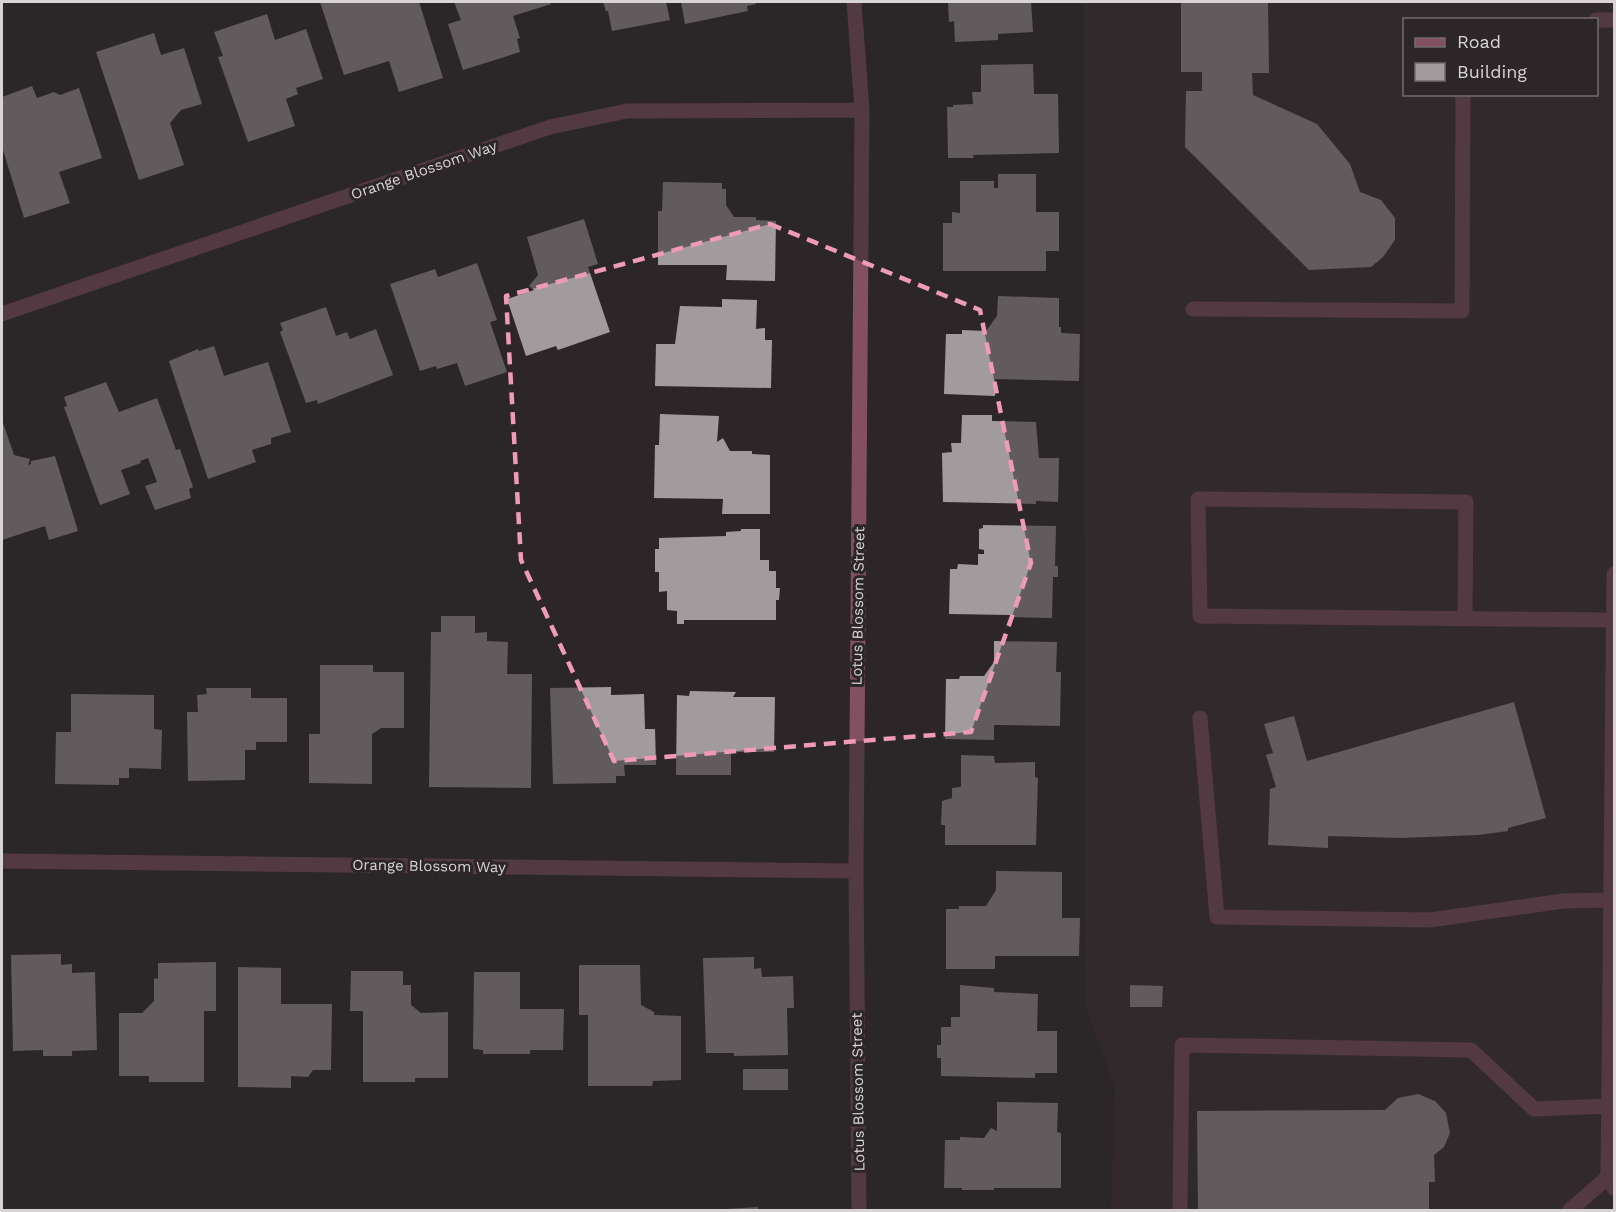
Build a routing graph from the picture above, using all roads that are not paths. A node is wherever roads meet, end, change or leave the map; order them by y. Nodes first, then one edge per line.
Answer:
1 (854, 2) edge
2 (1598, 20) edge
3 (1614, 20) edge
4 (1463, 96) edge
5 (862, 110) junction
6 (1193, 309) dead end
7 (2, 314) edge
8 (1614, 574) edge
9 (1465, 618) junction
10 (1614, 620) edge
11 (1200, 718) dead end
12 (1613, 793) edge
13 (2, 861) edge
14 (855, 871) junction
15 (1611, 900) junction
16 (1612, 941) edge
17 (1609, 1106) junction
18 (1611, 1183) edge
19 (859, 1210) edge
20 (1180, 1210) edge
21 (1570, 1210) edge

1 - 5 street, Lotus Blossom Street
2 - 3 street
4 - 6 street
5 - 7 street, Orange Blossom Way
5 - 14 street, Lotus Blossom Street
8 - 10 street
9 - 9 street
9 - 10 street
10 - 12 street
11 - 15 street
12 - 15 street
13 - 14 street, Orange Blossom Way
14 - 19 street, Lotus Blossom Street
15 - 16 street
16 - 17 street
17 - 18 street
17 - 20 street
18 - 21 street

